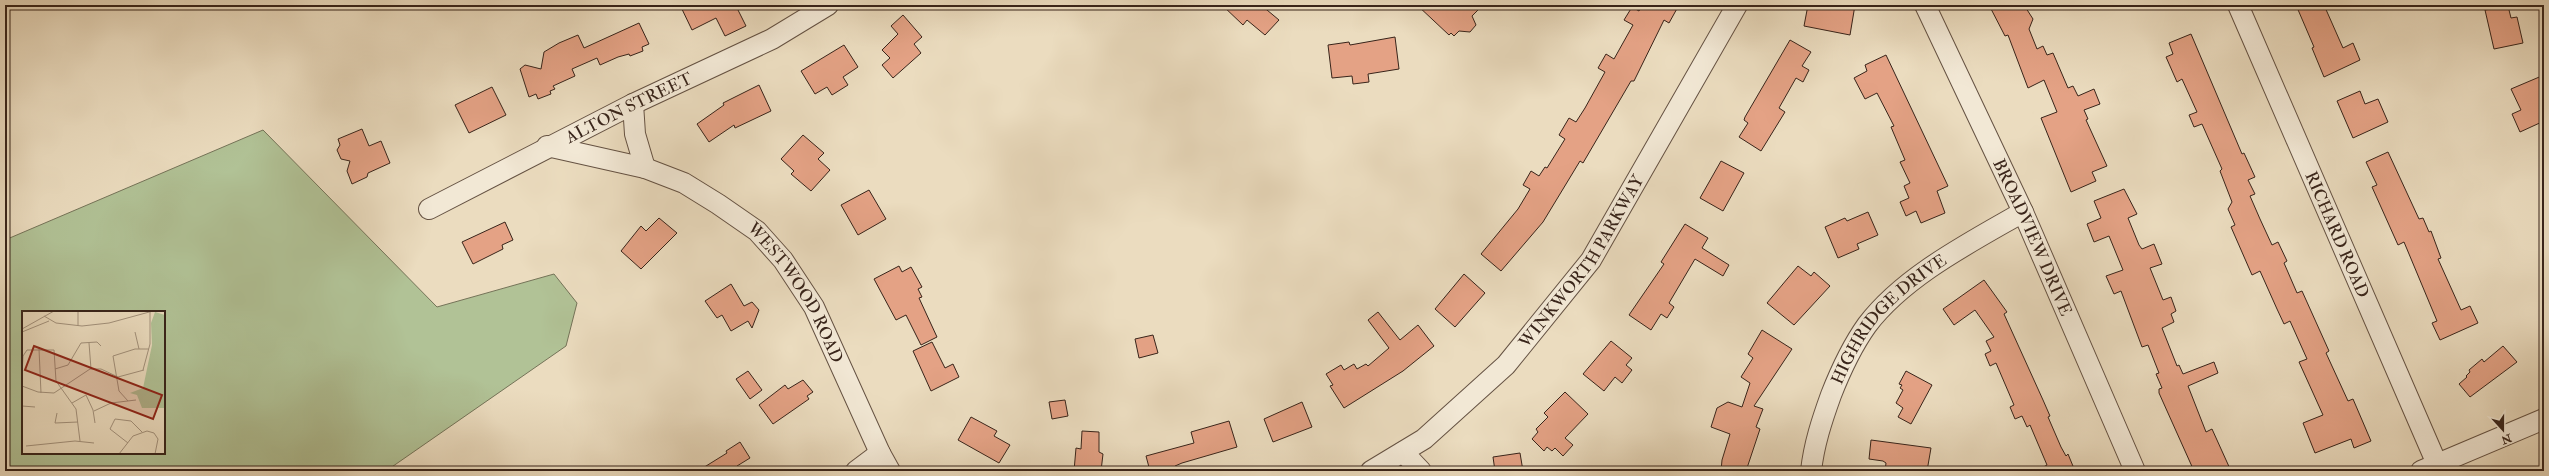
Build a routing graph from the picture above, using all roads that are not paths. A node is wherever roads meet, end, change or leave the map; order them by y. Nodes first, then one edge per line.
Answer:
1 (828, 5) edge
2 (1738, 5) edge
3 (1925, 5) edge
4 (2238, 5) edge
5 (633, 104) junction
6 (547, 146) junction
7 (645, 168) junction
8 (429, 208) dead end
9 (2023, 212) junction
10 (2544, 419) edge
11 (1403, 452) junction
12 (880, 453) junction
13 (2429, 468) edge
14 (856, 471) edge
15 (890, 471) edge
16 (1371, 471) edge
17 (1421, 471) edge
18 (1811, 471) edge
19 (2135, 471) edge

1 - 5 street, ALTON STREET
2 - 11 street, WINKWORTH PARKWAY
3 - 9 street, BROADVIEW DRIVE
4 - 13 street, RICHARD ROAD
5 - 6 street, ALTON STREET
5 - 7 street
6 - 7 street, WESTWOOD ROAD
6 - 8 street, ALTON STREET
7 - 12 street, WESTWOOD ROAD
9 - 18 street, HIGHRIDGE DRIVE
9 - 19 street, BROADVIEW DRIVE
10 - 13 street
11 - 16 street, WINKWORTH PARKWAY
11 - 17 street
12 - 14 street
12 - 15 street, WESTWOOD ROAD

